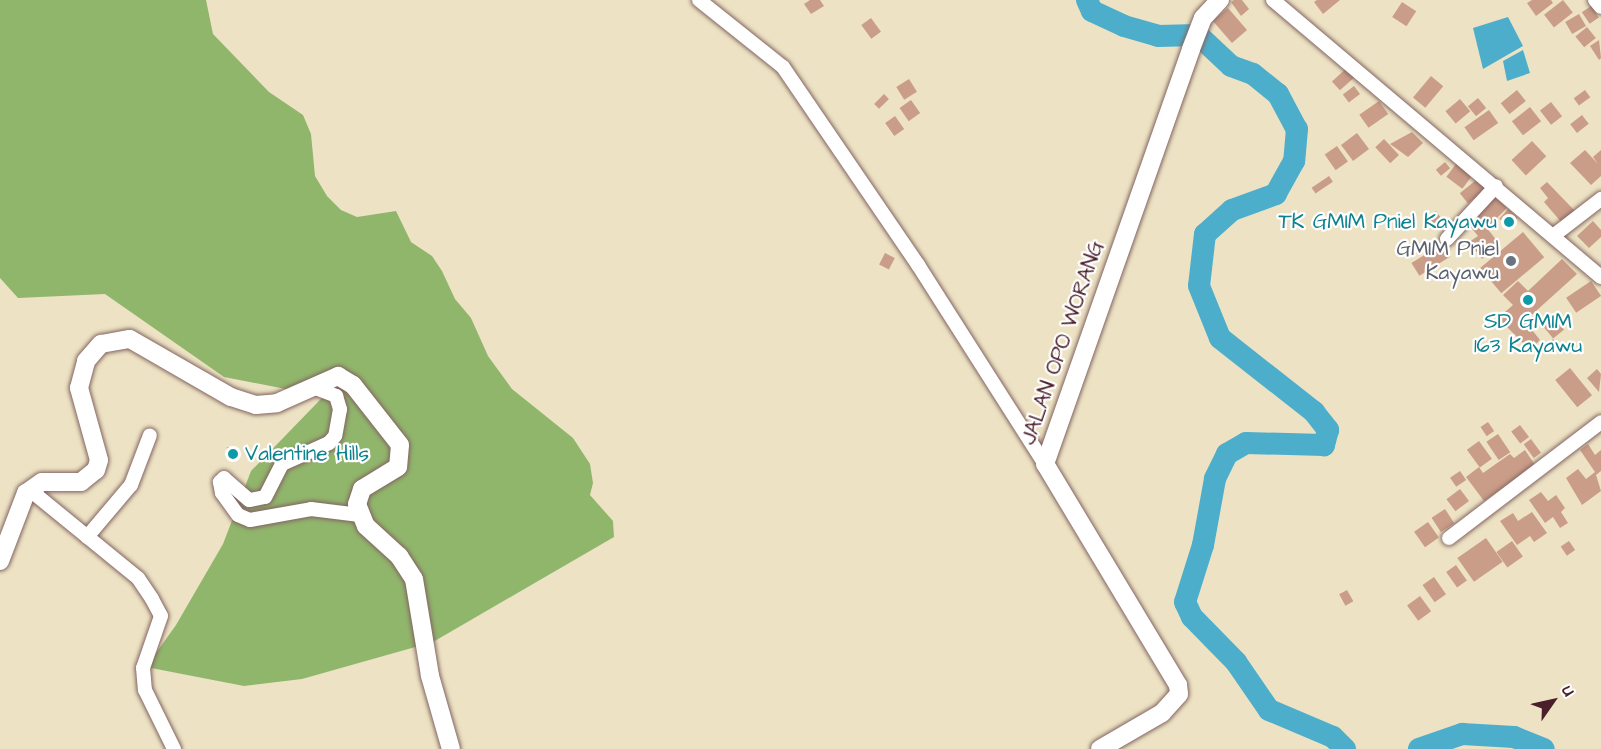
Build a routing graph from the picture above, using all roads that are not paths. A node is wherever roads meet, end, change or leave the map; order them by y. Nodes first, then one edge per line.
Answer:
1 (699, 0) edge
2 (1220, 0) edge
3 (1273, 0) edge
4 (1595, 0) edge
5 (1601, 7) edge
6 (1496, 186) junction
7 (1601, 199) edge
8 (1553, 236) junction
9 (1447, 239) dead end
10 (1601, 277) edge
11 (310, 386) junction
12 (1601, 422) edge
13 (150, 435) dead end
14 (1045, 464) junction
15 (30, 490) junction
16 (360, 515) junction
17 (87, 537) junction
18 (1449, 538) dead end
19 (0, 561) edge
20 (174, 749) edge
21 (451, 749) edge
22 (1100, 749) edge

1 - 14 street
2 - 14 street, JALAN OPO WORANG
3 - 6 street
4 - 5 street
6 - 8 street
6 - 9 street
7 - 8 street
8 - 10 street
11 - 15 street
11 - 16 street
11 - 16 street
12 - 18 street
13 - 17 street
14 - 22 street, JALAN OPO WORANG
15 - 17 street
15 - 19 street
16 - 21 street
17 - 20 street

